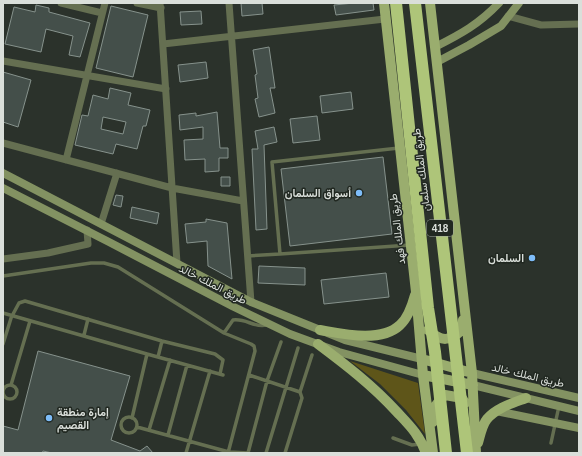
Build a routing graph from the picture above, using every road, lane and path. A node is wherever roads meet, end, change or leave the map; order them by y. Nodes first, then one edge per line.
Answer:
1 (65, 3) edge
2 (105, 3) edge
3 (137, 3) edge
4 (229, 3) edge
5 (384, 3) edge
6 (396, 3) edge
7 (415, 3) edge
8 (430, 3) edge
9 (499, 3) edge
10 (519, 3) edge
11 (161, 5) edge
12 (102, 13) junction
13 (508, 16) junction
14 (385, 19) junction
15 (579, 24) edge
16 (231, 37) junction
17 (163, 44) junction
18 (435, 47) junction
19 (3, 61) edge
20 (437, 62) junction
21 (88, 76) junction
22 (166, 89) junction
23 (3, 143) edge
24 (400, 148) junction
25 (66, 160) junction
26 (3, 173) edge
27 (117, 173) junction
28 (3, 188) edge
29 (172, 188) junction
30 (243, 201) junction
31 (101, 224) junction
32 (87, 230) junction
33 (411, 245) junction
34 (280, 254) junction
35 (248, 256) junction
36 (3, 259) edge
37 (177, 263) junction
38 (3, 276) edge
39 (463, 290) junction
40 (416, 293) junction
41 (251, 302) junction
42 (3, 313) edge
43 (12, 316) junction
44 (88, 319) junction
45 (30, 321) junction
46 (269, 324) junction
47 (320, 330) junction
48 (224, 333) junction
49 (84, 335) junction
50 (162, 341) junction
51 (281, 342) dead end
52 (3, 344) edge
53 (318, 344) junction
54 (298, 348) dead end
55 (147, 354) junction
56 (312, 355) dead end
57 (158, 357) junction
58 (422, 359) junction
59 (170, 360) junction
60 (187, 365) junction
61 (210, 371) junction
62 (423, 374) junction
63 (472, 374) junction
64 (249, 375) junction
65 (267, 381) junction
66 (12, 385) junction
67 (473, 385) junction
68 (285, 387) junction
69 (3, 390) edge
70 (300, 392) junction
71 (526, 398) junction
72 (579, 398) edge
73 (559, 406) junction
74 (496, 411) junction
75 (579, 411) edge
76 (132, 418) junction
77 (555, 423) junction
78 (137, 427) junction
79 (579, 428) edge
80 (149, 430) junction
81 (168, 436) junction
82 (393, 438) dead end
83 (190, 441) junction
84 (551, 443) dead end
85 (424, 449) edge
86 (473, 452) edge
87 (186, 453) edge
88 (228, 453) edge
89 (248, 453) edge
90 (266, 453) edge
91 (285, 453) edge
92 (434, 453) edge
93 (446, 453) edge

1 - 12 street
2 - 12 street
3 - 11 street
4 - 16 street
5 - 14 main road, طريق الملك فهد
6 - 93 highway, طريق الملك سلمان / 418
7 - 86 highway, طريق الملك سلمان / 418
8 - 18 main road
9 - 18 main road
10 - 13 main road
11 - 17 street
12 - 21 street
13 - 15 street
13 - 20 main road
14 - 16 street
14 - 24 main road, طريق الملك فهد
16 - 17 street
16 - 30 street
17 - 22 street
18 - 20 main road
19 - 21 street
20 - 39 main road
21 - 22 street
21 - 25 street
22 - 29 street
23 - 25 street
24 - 33 main road, طريق الملك فهد
24 - 34 lane
25 - 27 street
26 - 31 main road, طريق الملك خالد
27 - 29 street
27 - 31 street
28 - 32 main road, طريق الملك خالد
29 - 30 street
29 - 37 street
30 - 35 street
31 - 37 main road, طريق الملك خالد
32 - 36 street
32 - 46 main road, طريق الملك خالد
33 - 34 lane
33 - 40 main road, طريق الملك فهد
34 - 35 lane
35 - 41 street
37 - 41 main road, طريق الملك خالد
38 - 48 lane
39 - 40 main road
39 - 63 main road
40 - 47 main road
40 - 58 main road, طريق الملك فهد
41 - 47 main road, طريق الملك خالد
42 - 43 lane
43 - 44 lane
43 - 45 lane
43 - 52 lane
44 - 49 lane
44 - 50 lane
45 - 49 lane
45 - 66 lane
46 - 48 lane
46 - 53 main road, طريق الملك خالد
47 - 58 main road, طريق الملك خالد
48 - 64 lane
49 - 55 lane
50 - 57 lane
50 - 61 lane
51 - 65 lane
53 - 62 main road, طريق الملك خالد
53 - 85 main road
54 - 68 lane
55 - 57 lane
55 - 76 lane
56 - 70 lane
57 - 59 lane
58 - 62 main road, طريق الملك فهد
58 - 63 main road
59 - 60 lane
59 - 80 lane
60 - 61 lane
60 - 81 lane
61 - 83 lane
62 - 67 main road
62 - 92 main road, طريق الملك فهد
63 - 67 main road
63 - 72 main road, طريق الملك خالد
64 - 65 lane
64 - 88 lane
65 - 68 lane
65 - 89 lane
66 - 69 lane
66 - 69 lane
67 - 71 main road, طريق الملك خالد
67 - 86 main road
68 - 70 lane
68 - 90 lane
70 - 91 lane
71 - 73 main road, طريق الملك خالد
71 - 74 main road
73 - 75 main road, طريق الملك خالد
73 - 77 lane
74 - 77 main road
74 - 86 main road
76 - 78 lane
76 - 78 lane
77 - 79 main road
77 - 84 lane
78 - 80 lane
80 - 81 lane
81 - 83 lane
82 - 85 lane
83 - 87 lane
83 - 88 lane
86 - 92 main road
88 - 89 lane

